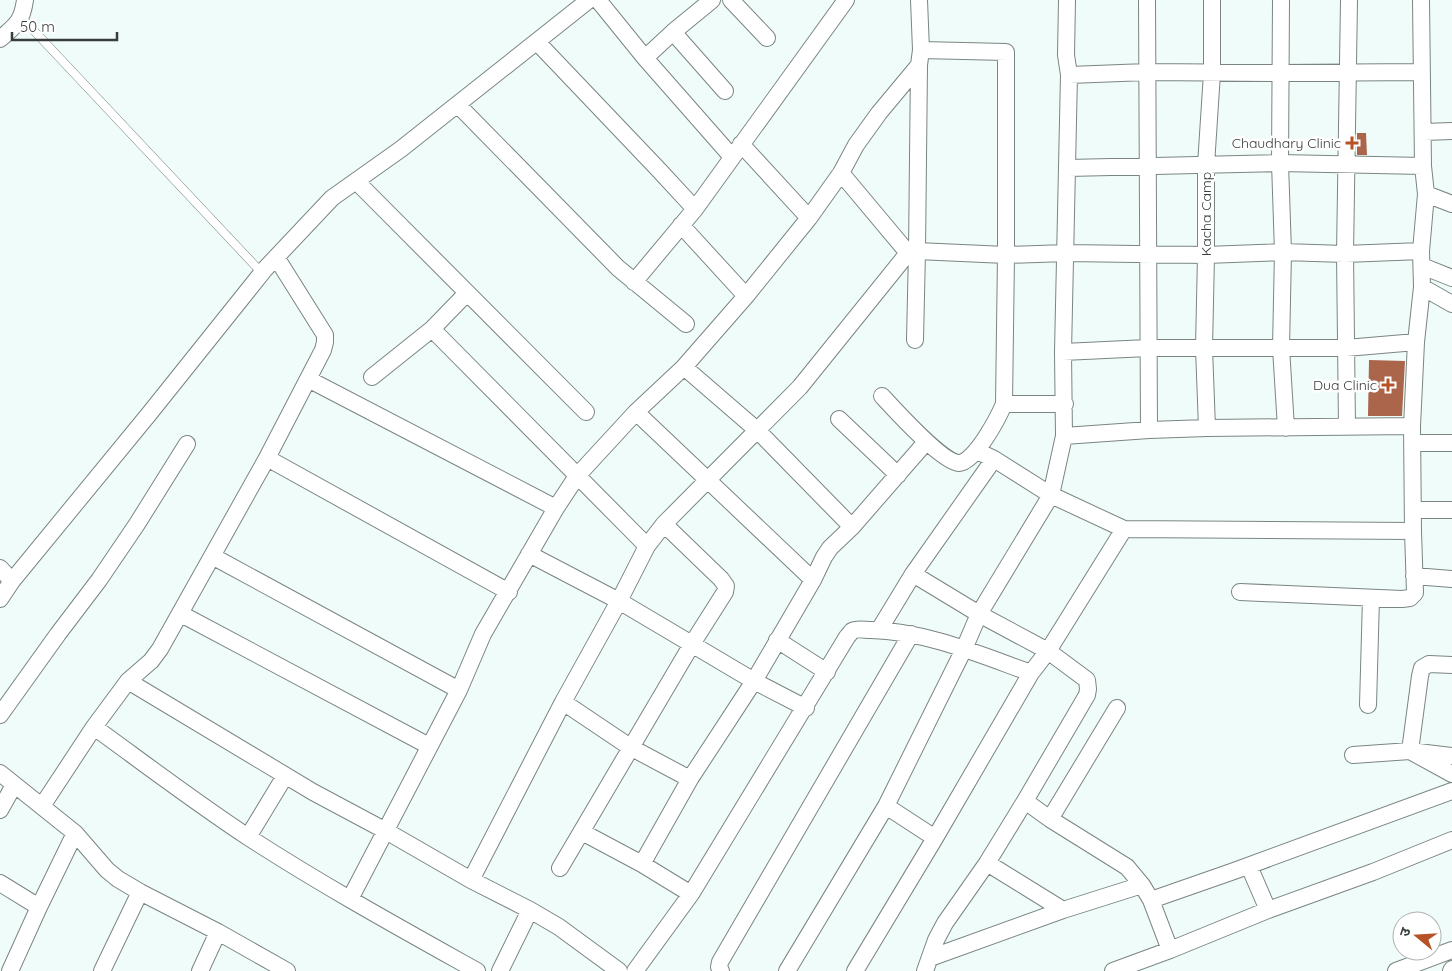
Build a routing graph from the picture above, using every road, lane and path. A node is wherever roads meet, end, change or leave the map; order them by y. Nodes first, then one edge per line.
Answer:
1 (25, 0) edge
2 (589, 0) edge
3 (598, 0) edge
4 (712, 0) edge
5 (731, 0) edge
6 (846, 0) edge
7 (919, 0) edge
8 (1067, 0) edge
9 (1147, 0) edge
10 (1212, 0) edge
11 (1281, 0) edge
12 (1349, 0) edge
13 (1421, 0) edge
14 (22, 18) junction
15 (673, 32) junction
16 (767, 38) dead end
17 (0, 39) edge
18 (537, 42) junction
19 (645, 58) junction
20 (920, 58) junction
21 (1348, 71) junction
22 (1147, 72) junction
23 (1421, 72) junction
24 (1212, 73) junction
25 (1280, 73) junction
26 (1069, 75) junction
27 (725, 91) dead end
28 (458, 105) junction
29 (1452, 131) edge
30 (1423, 132) junction
31 (737, 150) junction
32 (1280, 163) junction
33 (1206, 165) junction
34 (1148, 166) junction
35 (1347, 166) junction
36 (1423, 166) junction
37 (1068, 168) junction
38 (841, 173) junction
39 (356, 181) junction
40 (1426, 194) junction
41 (1452, 204) edge
42 (695, 209) junction
43 (809, 218) junction
44 (681, 225) junction
45 (913, 252) junction
46 (1283, 252) junction
47 (1066, 253) junction
48 (1148, 253) junction
49 (1345, 254) junction
50 (1006, 255) junction
51 (1206, 255) junction
52 (276, 257) junction
53 (1421, 259) junction
54 (262, 273) junction
55 (1452, 278) edge
56 (634, 282) junction
57 (1422, 287) junction
58 (467, 293) junction
59 (746, 296) junction
60 (1452, 304) edge
61 (686, 324) dead end
62 (432, 329) junction
63 (915, 340) dead end
64 (1416, 342) junction
65 (1148, 348) junction
66 (1204, 348) junction
67 (1281, 348) junction
68 (1346, 348) junction
69 (1063, 352) junction
70 (684, 367) junction
71 (372, 377) dead end
72 (308, 379) junction
73 (882, 396) dead end
74 (1004, 404) junction
75 (1065, 404) junction
76 (586, 412) dead end
77 (636, 412) junction
78 (838, 419) dead end
79 (1412, 426) junction
80 (1347, 427) junction
81 (1207, 428) junction
82 (1286, 428) junction
83 (1149, 430) junction
84 (758, 432) junction
85 (1064, 436) junction
86 (926, 442) junction
87 (1413, 443) junction
88 (1452, 443) edge
89 (187, 444) dead end
90 (977, 451) junction
91 (267, 458) junction
92 (994, 459) junction
93 (898, 475) junction
94 (578, 476) junction
95 (708, 481) junction
96 (1051, 495) junction
97 (556, 508) junction
98 (1413, 510) junction
99 (1452, 510) edge
100 (664, 524) junction
101 (852, 527) junction
102 (1124, 529) junction
103 (1413, 531) junction
104 (647, 546) junction
105 (529, 554) junction
106 (212, 556) junction
107 (0, 568) edge
108 (913, 574) junction
109 (1414, 576) junction
110 (1452, 579) edge
111 (813, 580) junction
112 (12, 581) junction
113 (509, 592) junction
114 (1240, 592) dead end
115 (1371, 598) junction
116 (0, 599) edge
117 (619, 600) junction
118 (181, 614) junction
119 (979, 614) junction
120 (879, 630) junction
121 (911, 634) junction
122 (777, 640) junction
123 (692, 644) junction
124 (964, 649) junction
125 (1048, 651) junction
126 (1452, 665) edge
127 (827, 672) junction
128 (1031, 673) junction
129 (128, 681) junction
130 (754, 681) junction
131 (459, 690) junction
132 (563, 702) junction
133 (1368, 705) dead end
134 (806, 708) junction
135 (1117, 708) dead end
136 (0, 716) edge
137 (94, 727) junction
138 (429, 746) junction
139 (630, 747) junction
140 (1410, 751) junction
141 (1352, 755) dead end
142 (1452, 756) edge
143 (0, 773) edge
144 (1452, 774) edge
145 (285, 776) junction
146 (690, 779) junction
147 (14, 785) junction
148 (1452, 792) edge
149 (1025, 801) junction
150 (42, 806) junction
151 (886, 806) junction
152 (0, 810) edge
153 (1050, 818) junction
154 (386, 831) junction
155 (582, 832) junction
156 (75, 834) junction
157 (248, 837) junction
158 (935, 838) junction
159 (1452, 840) edge
160 (987, 863) junction
161 (642, 864) junction
162 (1249, 866) junction
163 (560, 868) dead end
164 (471, 880) junction
165 (0, 883) edge
166 (1142, 885) junction
167 (140, 892) junction
168 (691, 894) junction
169 (350, 899) junction
170 (1150, 900) junction
171 (39, 907) junction
172 (530, 910) junction
173 (1063, 910) junction
174 (1268, 910) junction
175 (218, 932) junction
176 (1170, 950) junction
177 (1452, 950) edge
178 (928, 964) edge
179 (10, 971) edge
180 (102, 971) edge
181 (200, 971) edge
182 (287, 971) edge
183 (477, 971) edge
184 (500, 971) edge
185 (619, 971) edge
186 (634, 971) edge
187 (722, 971) edge
188 (787, 971) edge
189 (855, 971) edge
190 (1113, 971) edge
191 (1396, 971) edge

1 - 14 street
2 - 18 street
3 - 19 street
4 - 15 street
5 - 16 street
6 - 31 street
7 - 20 street
8 - 26 street
9 - 22 street
10 - 24 street, Kacha Camp
11 - 25 street
12 - 21 street
13 - 23 street
14 - 17 street
14 - 54 lane
15 - 19 street
15 - 27 street
18 - 28 street
18 - 42 street
19 - 31 street
20 - 38 street
20 - 45 street
20 - 50 street
21 - 23 street
21 - 25 street
21 - 35 street
22 - 24 street
22 - 26 street
22 - 34 street
23 - 30 street
24 - 25 street
24 - 33 street, Kacha Camp
25 - 32 street
26 - 37 street
28 - 39 street
28 - 56 street
29 - 30 street
30 - 36 street
31 - 42 street
31 - 43 street
32 - 33 street
32 - 35 street
32 - 46 street
33 - 34 street
33 - 51 street, Kacha Camp
34 - 37 street
34 - 48 street
35 - 36 street
35 - 49 street
36 - 40 street
37 - 47 street
38 - 43 street
38 - 45 street
39 - 52 street
39 - 58 street
40 - 41 street
40 - 53 street
42 - 44 street
43 - 59 street
44 - 56 street
44 - 59 street
45 - 50 street
45 - 63 street
45 - 84 street
46 - 49 street
46 - 51 street
46 - 67 street
47 - 48 street
47 - 50 street
47 - 69 street
48 - 51 street
48 - 65 street
49 - 53 street
49 - 68 street
50 - 74 street
51 - 66 street, Kacha Camp
52 - 54 street
52 - 72 street
53 - 55 street
53 - 57 street
54 - 112 street
56 - 61 street
57 - 60 street
57 - 64 street
58 - 62 street
58 - 76 street
59 - 70 street
62 - 71 street
62 - 94 street
64 - 68 street
64 - 79 street
65 - 66 street
65 - 69 street
65 - 83 street
66 - 67 street
66 - 81 street, Kacha Camp
67 - 68 street
67 - 82 street
68 - 80 street
69 - 75 street
70 - 77 street
70 - 84 street
72 - 91 street
72 - 97 street
73 - 86 street
74 - 75 street
74 - 90 street
75 - 85 street
77 - 94 street
77 - 95 street
78 - 93 street
79 - 80 street
79 - 87 street
80 - 82 street
81 - 82 street
81 - 83 street
83 - 85 street
84 - 95 street
84 - 101 street
85 - 96 street
86 - 90 street
86 - 93 street
87 - 88 street
87 - 98 street
89 - 136 street
90 - 92 street
91 - 106 street
91 - 113 street
92 - 96 street
92 - 108 street
93 - 101 street
94 - 97 street
94 - 104 street
95 - 100 street
95 - 111 street
96 - 102 street
96 - 119 street
97 - 105 street
98 - 99 street
98 - 103 street
100 - 104 street
100 - 123 street
101 - 111 street
102 - 103 street
102 - 125 street
103 - 109 street
104 - 117 street
105 - 113 street
105 - 117 street
106 - 118 street
106 - 131 street
107 - 112 street
108 - 119 street
108 - 120 street
109 - 110 street
109 - 115 street
111 - 122 street
112 - 116 street
113 - 131 street
114 - 115 street
115 - 133 street
117 - 123 street
117 - 132 street
118 - 129 street
118 - 138 street
119 - 124 street
119 - 125 street
120 - 121 street
120 - 127 street
121 - 124 street
121 - 187 street
122 - 127 street
122 - 130 street
123 - 130 street
123 - 139 street
124 - 128 street
124 - 151 street
125 - 128 street
125 - 149 street
126 - 140 street
127 - 134 street
128 - 158 street
129 - 137 street
129 - 145 street
130 - 134 street
130 - 146 street
131 - 138 street
132 - 139 street
132 - 164 street
134 - 168 street
135 - 153 street
137 - 150 street
137 - 157 street
138 - 154 street
139 - 146 street
139 - 155 street
140 - 141 street
140 - 142 street
140 - 144 street
143 - 147 street
145 - 154 street
145 - 157 street
146 - 161 street
147 - 150 street
147 - 152 street
148 - 162 street
149 - 153 street
149 - 160 street
150 - 156 street
151 - 158 street
151 - 188 street
153 - 166 street
154 - 164 street
154 - 169 street
155 - 161 street
155 - 163 street
156 - 167 street
156 - 171 street
157 - 169 street
158 - 189 street
159 - 174 street
160 - 173 street
160 - 178 street
161 - 168 street
162 - 170 street
162 - 174 street
164 - 172 street
165 - 171 street
166 - 170 street
166 - 173 street
167 - 175 street
167 - 180 street
168 - 186 street
169 - 183 street
170 - 176 street
171 - 179 street
172 - 184 street
172 - 185 street
173 - 178 street
174 - 176 street
175 - 181 street
175 - 182 street
176 - 190 street
177 - 191 street

